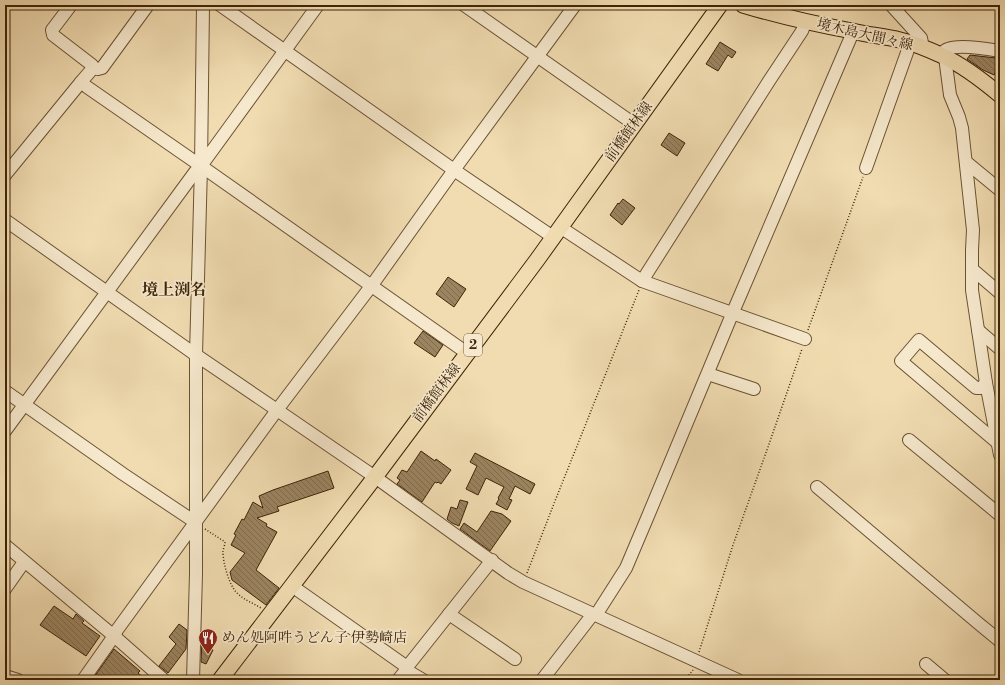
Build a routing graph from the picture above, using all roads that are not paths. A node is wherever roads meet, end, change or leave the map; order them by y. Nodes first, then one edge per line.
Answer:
1 (71, 5) edge
2 (148, 5) edge
3 (204, 5) edge
4 (220, 5) edge
5 (318, 5) edge
6 (464, 5) edge
7 (575, 5) edge
8 (720, 5) edge
9 (743, 5) edge
10 (891, 5) edge
11 (806, 21) junction
12 (853, 32) junction
13 (917, 46) junction
14 (285, 51) junction
15 (1000, 51) edge
16 (538, 56) junction
17 (943, 56) junction
18 (93, 68) junction
19 (81, 82) junction
20 (1000, 95) edge
21 (634, 124) junction
22 (966, 162) junction
23 (201, 166) junction
24 (866, 168) road end
25 (454, 170) junction
26 (5, 175) edge
27 (1000, 190) edge
28 (5, 220) edge
29 (556, 232) junction
30 (972, 269) junction
31 (642, 280) junction
32 (372, 285) junction
33 (107, 292) junction
34 (1000, 293) edge
35 (733, 312) junction
36 (978, 330) junction
37 (805, 338) road end
38 (1000, 349) edge
39 (467, 352) junction
40 (196, 355) junction
41 (708, 374) junction
42 (986, 383) junction
43 (754, 389) dead end
44 (5, 391) edge
45 (24, 404) junction
46 (277, 410) junction
47 (5, 431) edge
48 (909, 440) dead end
49 (999, 443) edge
50 (1000, 455) edge
51 (375, 477) junction
52 (817, 487) dead end
53 (1000, 515) edge
54 (195, 522) junction
55 (5, 546) edge
56 (492, 560) junction
57 (24, 562) junction
58 (292, 586) junction
59 (5, 589) edge
60 (449, 614) junction
61 (595, 614) junction
62 (114, 636) junction
63 (1000, 641) edge
64 (515, 659) dead end
65 (926, 664) dead end
66 (406, 669) junction
67 (5, 676) edge
68 (18, 680) edge
69 (82, 680) edge
70 (164, 680) edge
71 (193, 680) edge
72 (220, 680) edge
73 (398, 680) edge
74 (423, 680) edge
75 (542, 680) edge
76 (738, 680) edge
77 (945, 680) edge

1 - 18 street
2 - 18 street
3 - 23 street
4 - 14 street
5 - 14 street
6 - 16 street
7 - 16 street
8 - 21 main road, 前橋館林線 / 2
9 - 11 main road, 境木島大間々線
10 - 13 street
11 - 12 main road, 境木島大間々線
11 - 31 street
12 - 13 main road, 境木島大間々線
12 - 35 street
13 - 17 main road, 境木島大間々線
13 - 24 street
14 - 23 street
14 - 25 street
15 - 17 street
16 - 21 street
16 - 25 street
17 - 20 main road, 境木島大間々線
17 - 22 street
18 - 19 street
19 - 23 street
19 - 26 street
21 - 29 main road, 前橋館林線 / 2
22 - 27 street
22 - 30 street
23 - 32 street
23 - 33 street
23 - 40 street
25 - 29 street
25 - 32 street
28 - 33 street
29 - 31 street
29 - 39 main road, 前橋館林線 / 2
30 - 34 street
30 - 36 street
31 - 35 street
32 - 39 street
32 - 46 street
33 - 40 street
33 - 45 street
35 - 37 street
35 - 41 street
36 - 38 street
36 - 42 street
39 - 51 main road, 前橋館林線 / 2
40 - 46 street
40 - 54 street
41 - 43 street
41 - 61 street
42 - 49 street
42 - 49 street
44 - 45 street
45 - 47 street
45 - 54 street
46 - 51 street
46 - 54 street
48 - 53 street
49 - 50 street
51 - 56 street
51 - 58 main road, 前橋館林線 / 2
52 - 63 street
54 - 62 street
54 - 71 street
55 - 57 street
56 - 60 street
56 - 61 street
57 - 59 street
57 - 62 street
58 - 66 street
58 - 72 main road, 前橋館林線 / 2
60 - 64 street
60 - 66 street
61 - 75 street
61 - 76 street
62 - 69 street
62 - 70 street
65 - 77 street
66 - 73 street
66 - 74 street
67 - 68 street

